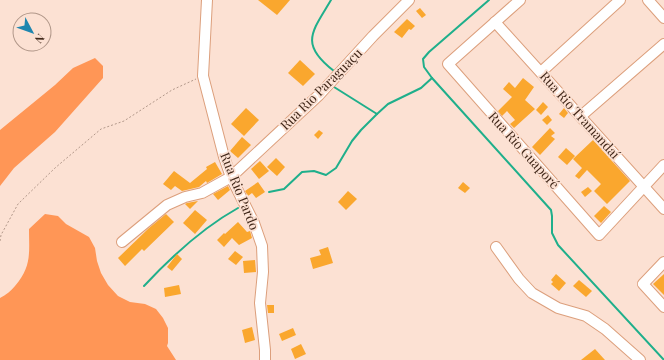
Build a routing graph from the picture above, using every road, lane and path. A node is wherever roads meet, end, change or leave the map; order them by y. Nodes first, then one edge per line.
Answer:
1 (207, 0) edge
2 (409, 0) edge
3 (520, 0) edge
4 (620, 0) edge
5 (648, 0) edge
6 (664, 18) edge
7 (496, 22) junction
8 (664, 44) edge
9 (541, 72) junction
10 (203, 76) junction
11 (581, 116) junction
12 (664, 165) edge
13 (231, 177) junction
14 (644, 187) junction
15 (664, 209) edge
16 (0, 241) edge
17 (122, 242) dead end
18 (496, 247) dead end
19 (664, 262) edge
20 (664, 307) edge
21 (265, 360) edge
22 (640, 360) edge

1 - 10 street, Rua Rio Pardo
2 - 13 street, Rua Rio Paraguaçu
3 - 7 street
4 - 9 street
5 - 6 street
7 - 9 street, Rua Rio Tramandaí
7 - 14 street, Rua Rio Guaporé
8 - 11 street
9 - 11 street, Rua Rio Tramandaí
10 - 13 street, Rua Rio Pardo
10 - 16 path
11 - 14 street, Rua Rio Tramandaí
12 - 14 street
13 - 17 street, Rua Rio Paraguaçu
13 - 21 street, Rua Rio Pardo
14 - 15 street, Rua Rio Tramandaí
18 - 22 street
19 - 20 street

